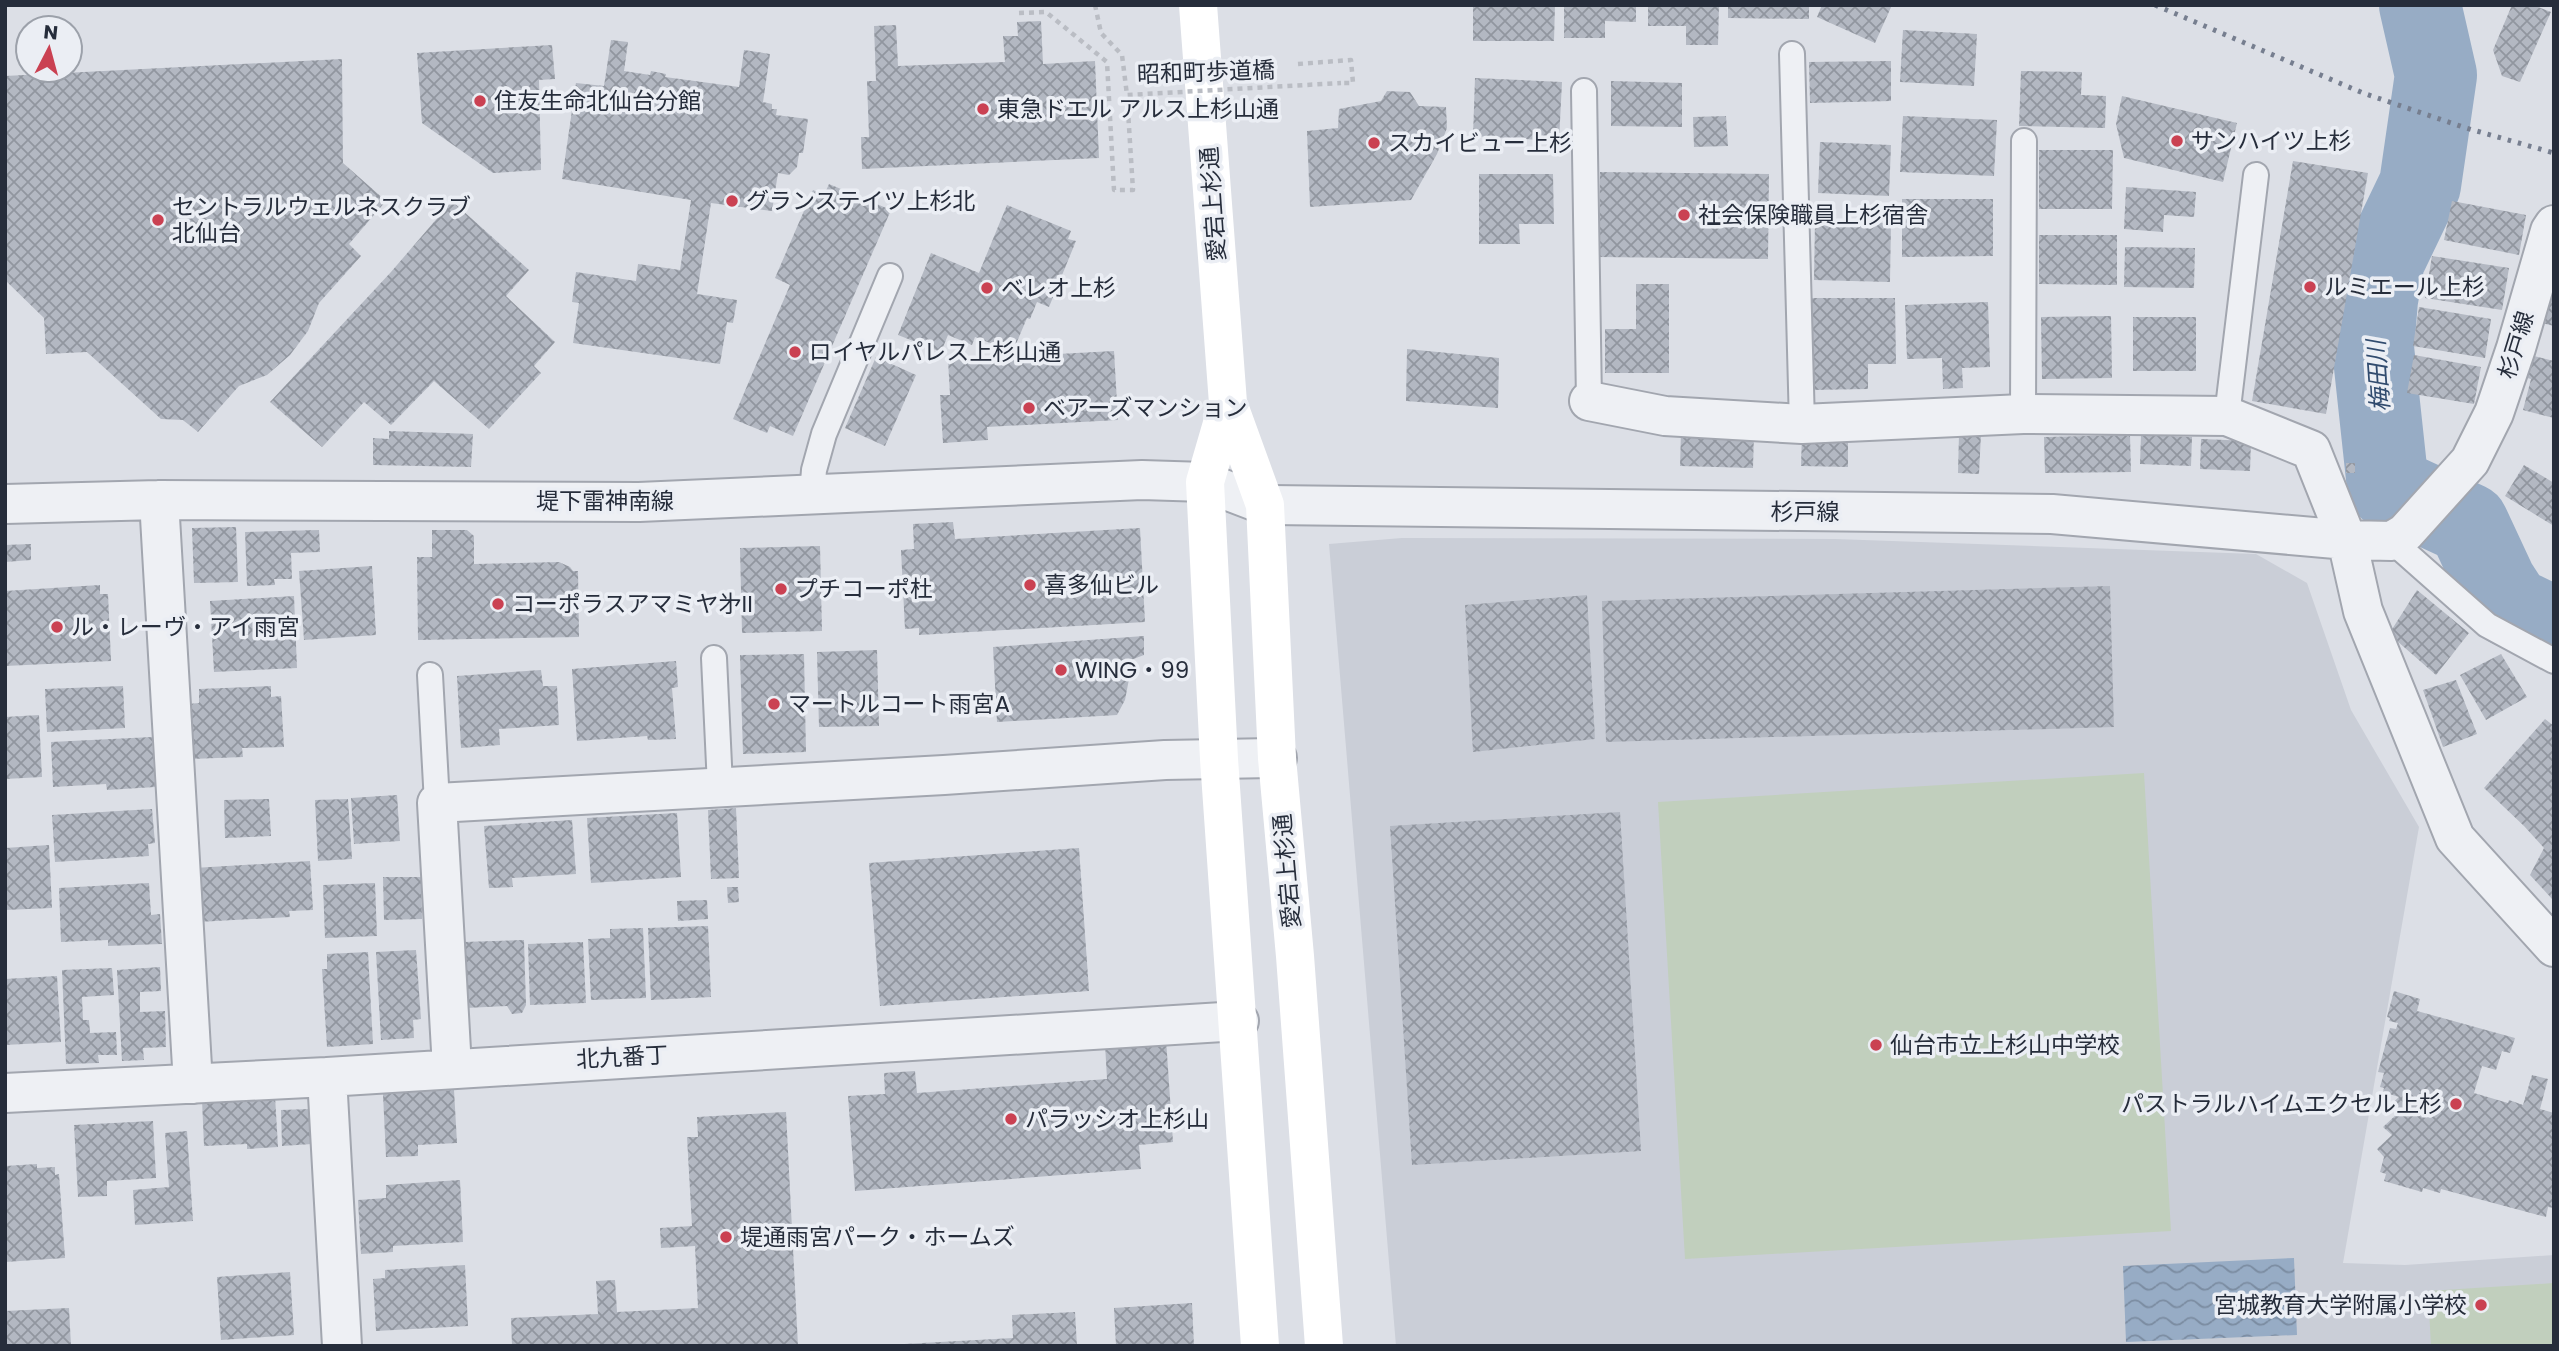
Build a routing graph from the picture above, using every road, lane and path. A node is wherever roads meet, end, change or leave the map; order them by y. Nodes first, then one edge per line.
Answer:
1 (1095, 5) edge
2 (1198, 5) edge
3 (1019, 13) dead end
4 (1792, 54) dead end
5 (1298, 64) dead end
6 (1584, 91) dead end
7 (1127, 95) junction
8 (2024, 141) dead end
9 (2256, 175) dead end
10 (2552, 229) edge
11 (890, 276) dead end
12 (1589, 401) joint
13 (1228, 403) junction
14 (2023, 414) junction
15 (2227, 416) junction
16 (1802, 424) junction
17 (1205, 482) junction
18 (812, 495) junction
19 (159, 500) junction
20 (5, 504) edge
21 (1265, 505) junction
22 (2398, 537) junction
23 (2347, 540) junction
24 (713, 658) dead end
25 (2554, 661) edge
26 (430, 675) dead end
27 (1277, 758) junction
28 (1219, 759) junction
29 (720, 786) junction
30 (437, 803) junction
31 (2554, 947) edge
32 (1239, 1021) junction
33 (452, 1068) junction
34 (327, 1077) junction
35 (193, 1084) junction
36 (5, 1093) edge
37 (342, 1346) edge
38 (1261, 1346) edge
39 (1324, 1346) edge

1 - 7 path, 昭和町歩道橋, bridge
2 - 13 street, 愛宕上杉通
3 - 7 path, bridge
4 - 16 lane
5 - 7 path, 昭和町歩道橋, bridge
6 - 12 lane
8 - 14 lane
9 - 15 lane
10 - 22 street, 杉戸線
11 - 18 lane
12 - 16 street
13 - 17 street, 愛宕上杉通
13 - 21 street, 愛宕上杉通
14 - 15 street
14 - 16 street
15 - 23 street
17 - 18 street, 堤下雷神南線
17 - 21 street, 杉戸線
17 - 28 street, 愛宕上杉通
18 - 19 street, 堤下雷神南線
19 - 20 street, 堤下雷神南線
19 - 35 street
21 - 23 street, 杉戸線
21 - 27 street, 愛宕上杉通
22 - 23 street, 杉戸線
22 - 25 lane
23 - 31 street
24 - 29 lane
26 - 30 lane
27 - 28 street
27 - 39 street, 愛宕上杉通
28 - 29 street
28 - 32 street, 愛宕上杉通
29 - 30 street
30 - 33 street
32 - 33 street, 北九番丁
32 - 38 street, 愛宕上杉通
33 - 34 street, 北九番丁
34 - 35 street, 北九番丁
34 - 37 street
35 - 36 street, 北九番丁

